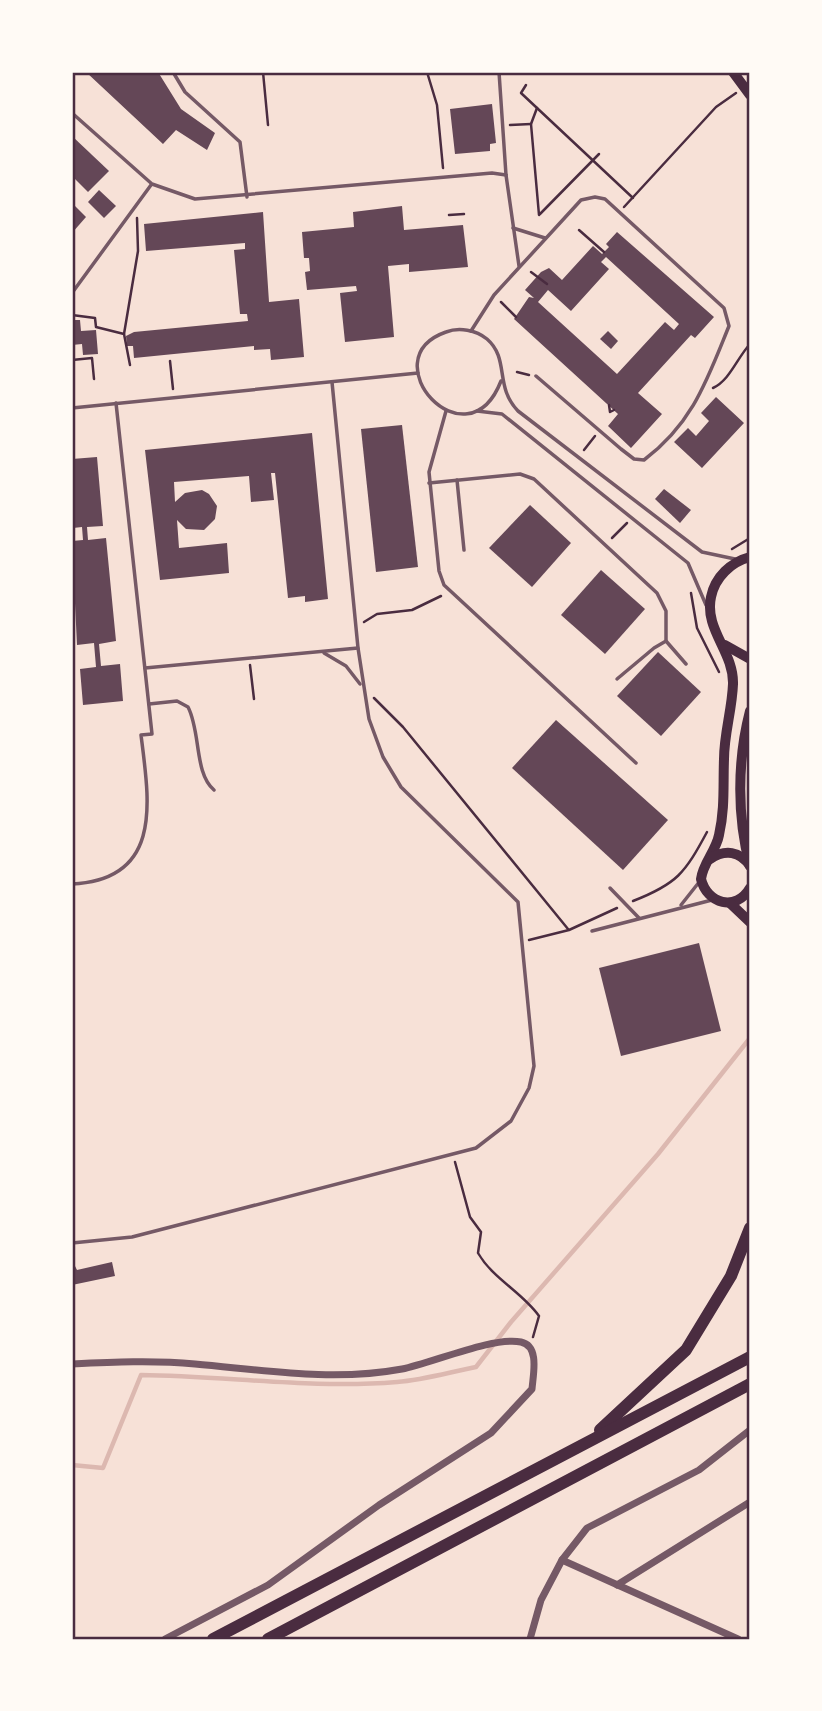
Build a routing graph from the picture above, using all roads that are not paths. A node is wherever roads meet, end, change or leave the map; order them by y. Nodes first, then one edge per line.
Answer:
1 (173, 72) edge
2 (499, 72) edge
3 (733, 72) edge
4 (745, 93) edge
5 (72, 113) edge
6 (506, 175) junction
7 (152, 184) junction
8 (247, 197) junction
9 (513, 228) junction
10 (545, 238) junction
11 (519, 267) junction
12 (72, 293) edge
13 (471, 331) junction
14 (418, 373) junction
15 (536, 376) road end
16 (501, 381) junction
17 (332, 382) junction
18 (116, 403) junction
19 (72, 408) edge
20 (446, 411) junction
21 (475, 411) junction
22 (457, 480) junction
23 (429, 483) junction
24 (464, 550) dead end
25 (747, 558) edge
26 (711, 621) junction
27 (720, 640) junction
28 (666, 641) junction
29 (358, 648) junction
30 (323, 651) junction
31 (750, 659) edge
32 (685, 664) dead end
33 (145, 668) junction
34 (617, 679) dead end
35 (362, 686) junction
36 (149, 704) junction
37 (750, 711) edge
38 (636, 763) dead end
39 (215, 790) dead end
40 (710, 859) junction
41 (750, 866) edge
42 (701, 879) junction
43 (72, 884) edge
44 (610, 888) dead end
45 (750, 888) edge
46 (714, 900) junction
47 (730, 903) junction
48 (681, 906) junction
49 (639, 918) junction
50 (750, 922) edge
51 (592, 931) dead end
52 (750, 1228) edge
53 (72, 1243) edge
54 (750, 1357) edge
55 (72, 1364) edge
56 (750, 1384) edge
57 (750, 1392) edge
58 (724, 1400) junction
59 (750, 1430) edge
60 (588, 1441) junction
61 (750, 1502) edge
62 (562, 1560) junction
63 (617, 1585) junction
64 (165, 1639) edge
65 (213, 1639) edge
66 (268, 1639) edge
67 (530, 1639) edge
68 (738, 1639) edge

1 - 8 lane
2 - 6 lane
3 - 4 main road
5 - 7 lane
6 - 8 lane
6 - 9 lane
7 - 8 lane
7 - 12 lane
9 - 10 lane
9 - 11 lane
10 - 11 lane
10 - 15 lane
11 - 13 lane
13 - 14 lane
13 - 16 lane
14 - 17 lane
14 - 20 lane
16 - 21 lane
16 - 25 lane
17 - 18 lane
17 - 29 lane
18 - 19 lane
18 - 33 lane
20 - 21 lane
20 - 23 lane
21 - 26 lane
22 - 23 lane
22 - 24 lane
22 - 28 lane
23 - 38 lane
25 - 26 main road
26 - 27 main road
27 - 31 main road
27 - 40 main road
28 - 32 lane
28 - 34 lane
29 - 30 lane
29 - 35 lane
30 - 33 lane
30 - 35 lane
33 - 36 lane
35 - 53 lane
36 - 39 lane
36 - 43 lane
37 - 41 main road
40 - 41 main road
40 - 42 main road
42 - 46 main road
42 - 48 lane
44 - 49 lane
45 - 47 main road
46 - 47 main road
46 - 48 lane
47 - 50 main road
48 - 49 lane
49 - 51 lane
52 - 60 highway
54 - 60 highway
55 - 64 street
56 - 58 highway
57 - 58 highway
58 - 66 highway
59 - 62 street
60 - 65 highway
61 - 63 street
62 - 63 street
62 - 67 street
63 - 68 street

